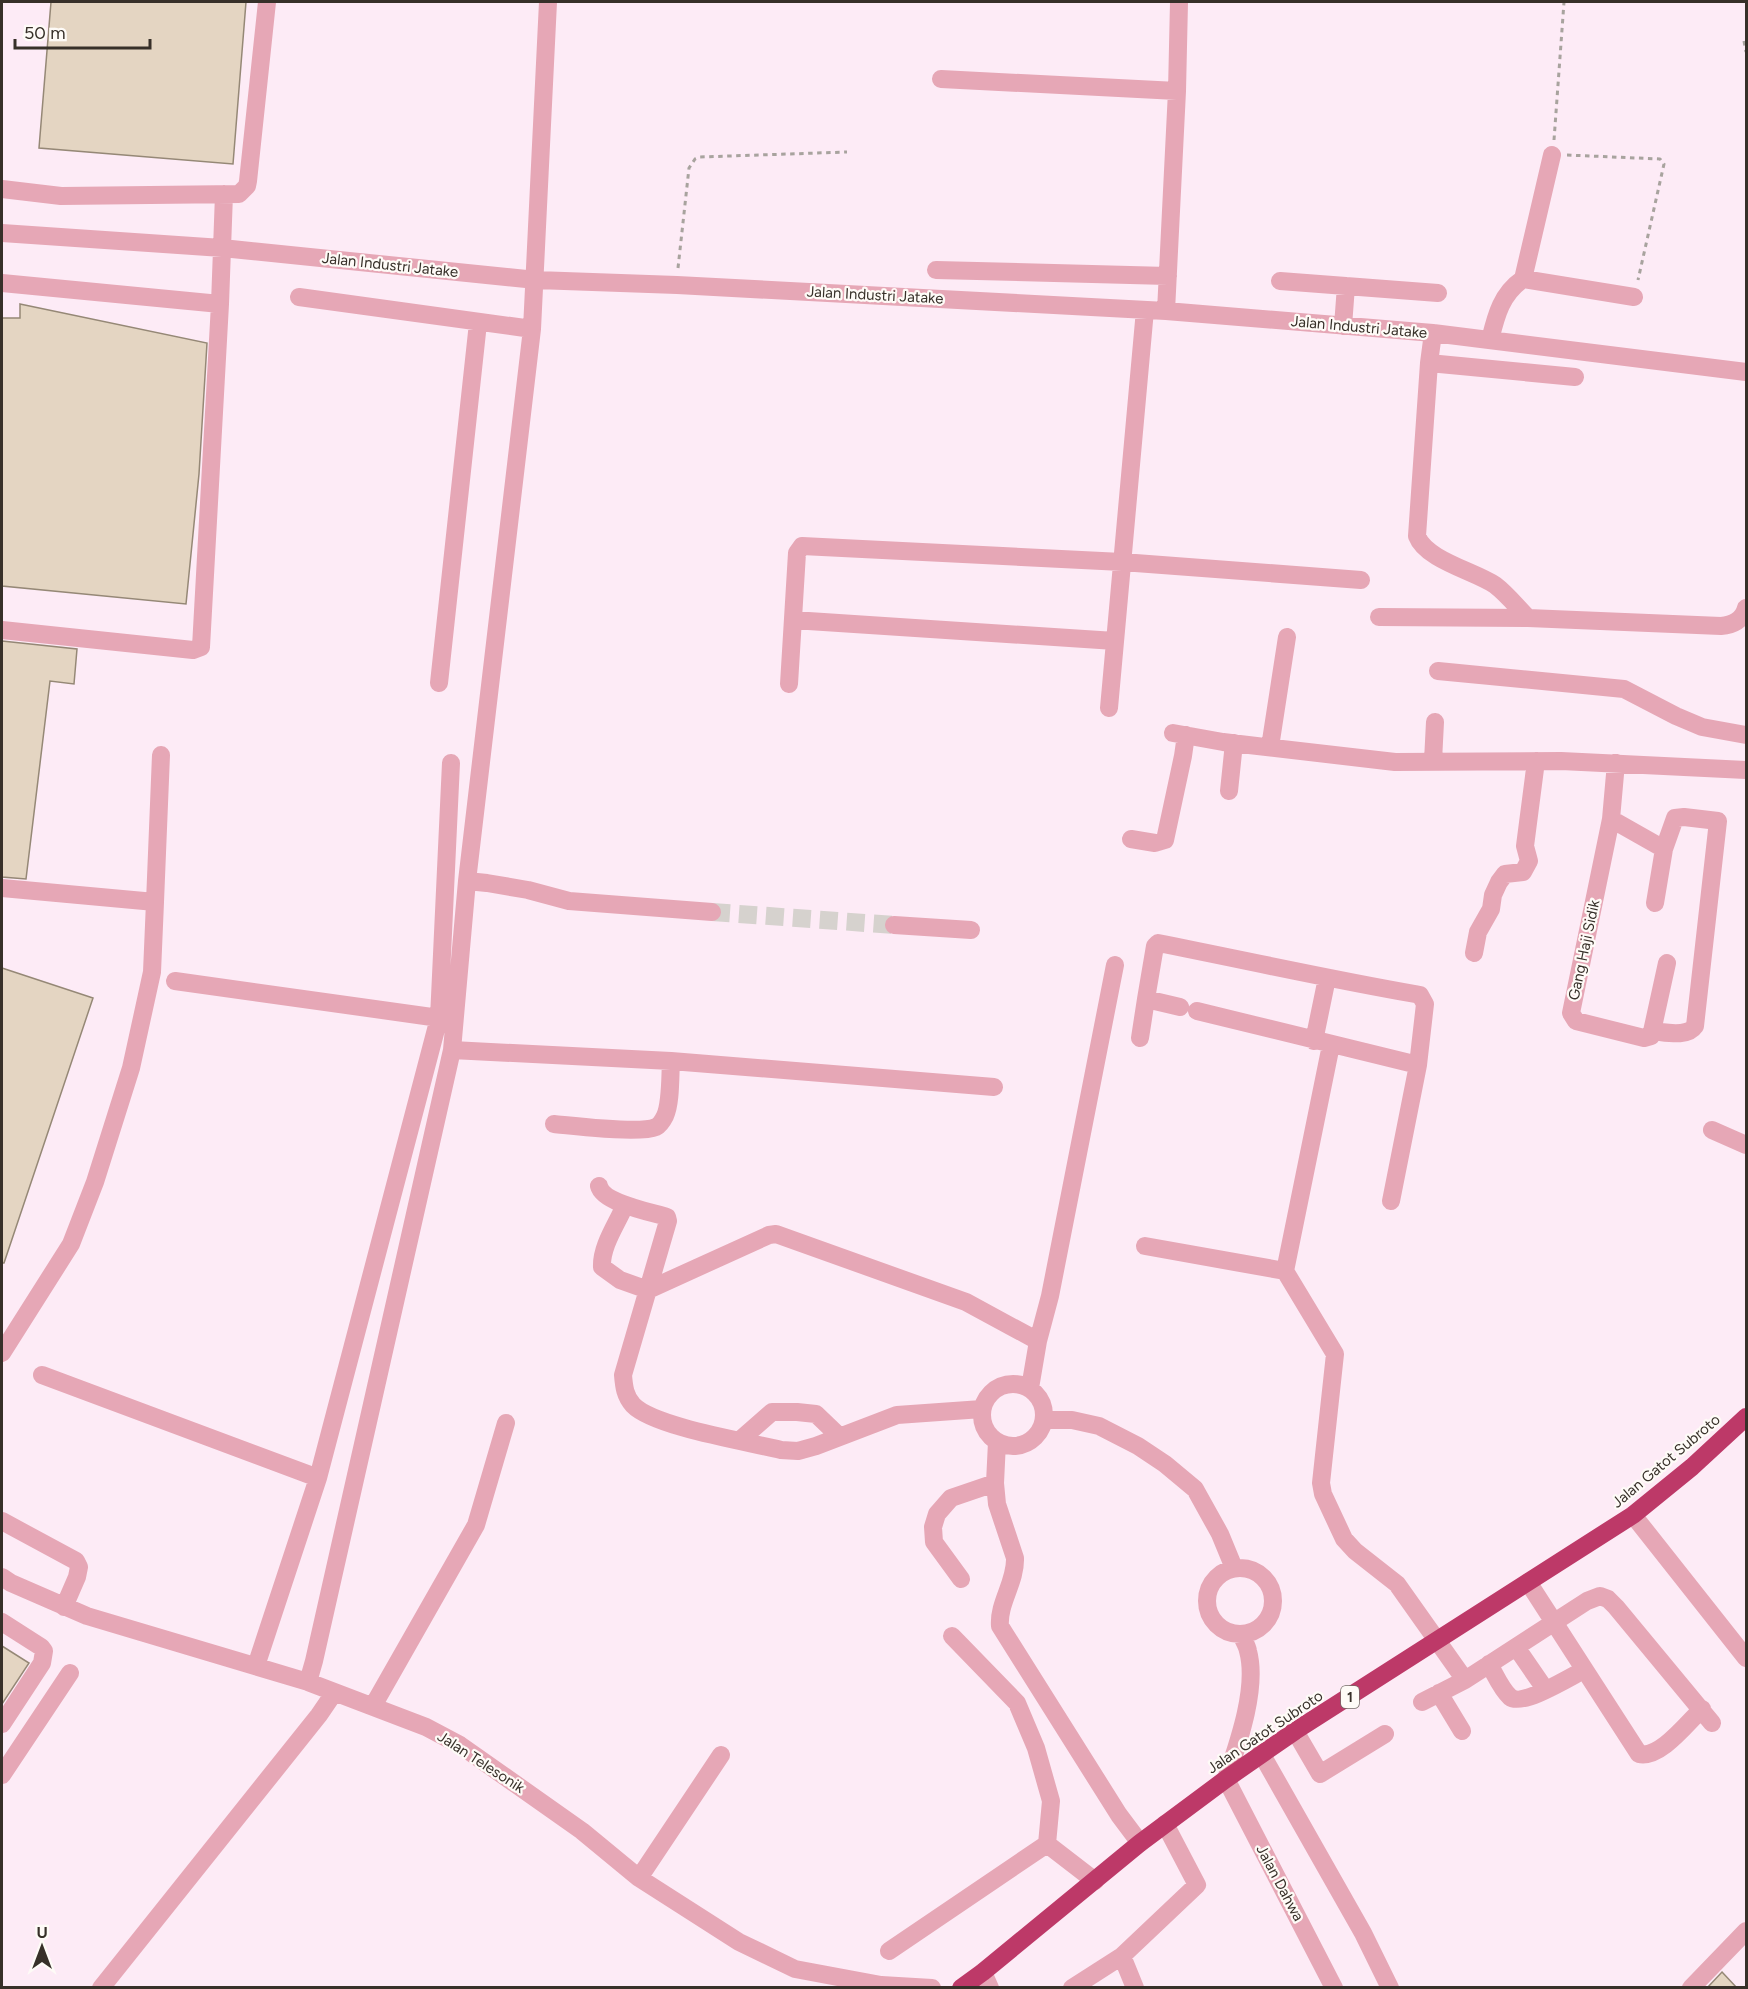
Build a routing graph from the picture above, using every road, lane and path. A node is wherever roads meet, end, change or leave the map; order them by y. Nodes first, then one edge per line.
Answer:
1 (267, 2) edge
2 (548, 2) edge
3 (1179, 2) edge
4 (1564, 2) edge
5 (1744, 41) dead end
6 (1746, 52) edge
7 (941, 79) dead end
8 (1178, 91) junction
9 (847, 152) dead end
10 (1552, 155) junction
11 (2, 189) edge
12 (224, 194) junction
13 (2, 233) edge
14 (222, 248) junction
15 (936, 270) dead end
16 (1168, 276) junction
17 (1522, 279) junction
18 (536, 280) junction
19 (1280, 281) dead end
20 (2, 284) edge
21 (677, 285) junction
22 (1346, 286) junction
23 (1438, 293) dead end
24 (299, 297) dead end
25 (1634, 297) joint
26 (220, 304) junction
27 (1144, 310) junction
28 (1166, 311) junction
29 (478, 323) junction
30 (1343, 326) junction
31 (532, 328) junction
32 (1433, 333) junction
33 (1490, 340) junction
34 (1429, 363) junction
35 (1746, 372) edge
36 (1575, 377) dead end
37 (1122, 562) junction
38 (1361, 580) dead end
39 (1379, 617) dead end
40 (1528, 618) junction
41 (1744, 618) edge
42 (793, 621) junction
43 (2, 630) edge
44 (1287, 637) dead end
45 (1115, 641) junction
46 (1438, 671) dead end
47 (439, 683) dead end
48 (789, 684) dead end
49 (1109, 708) dead end
50 (1435, 722) dead end
51 (1746, 735) edge
52 (1234, 743) junction
53 (1270, 747) junction
54 (161, 755) dead end
55 (1432, 761) junction
56 (1536, 761) junction
57 (451, 763) dead end
58 (1616, 763) junction
59 (1746, 770) edge
60 (1229, 791) dead end
61 (1611, 819) junction
62 (1131, 839) dead end
63 (1664, 849) junction
64 (467, 881) junction
65 (2, 888) edge
66 (155, 902) junction
67 (1655, 903) dead end
68 (712, 912) tunnel mouth
69 (894, 925) tunnel mouth
70 (971, 930) dead end
71 (1474, 953) dead end
72 (1667, 963) dead end
73 (1115, 965) dead end
74 (1327, 978) junction
75 (175, 981) dead end
76 (1146, 999) junction
77 (439, 1018) junction
78 (1652, 1031) junction
79 (1140, 1038) dead end
80 (1323, 1043) junction
81 (452, 1050) junction
82 (672, 1061) junction
83 (1418, 1065) junction
84 (994, 1087) dead end
85 (554, 1124) dead end
86 (1712, 1130) dead end
87 (1746, 1145) edge
88 (599, 1186) dead end
89 (1391, 1201) dead end
90 (626, 1205) junction
91 (1144, 1246) dead end
92 (1284, 1271) junction
93 (648, 1290) junction
94 (1038, 1341) junction
95 (2, 1353) edge
96 (42, 1375) dead end
97 (1030, 1388) junction
98 (982, 1409) junction
99 (1746, 1417) edge
100 (1044, 1420) junction
101 (506, 1423) dead end
102 (840, 1437) junction
103 (740, 1440) junction
104 (997, 1442) junction
105 (318, 1478) junction
106 (995, 1483) junction
107 (1633, 1515) junction
108 (2, 1521) edge
109 (1234, 1568) junction
110 (2, 1577) edge
111 (961, 1579) dead end
112 (1528, 1582) junction
113 (64, 1607) junction
114 (2, 1622) edge
115 (1554, 1622) junction
116 (1240, 1634) junction
117 (952, 1636) dead end
118 (1438, 1640) junction
119 (1516, 1647) junction
120 (1746, 1658) edge
121 (1489, 1664) junction
122 (256, 1666) junction
123 (1584, 1670) junction
124 (70, 1674) dead end
125 (1465, 1680) junction
126 (308, 1682) junction
127 (1545, 1689) junction
128 (334, 1693) junction
129 (1439, 1693) junction
130 (1422, 1702) dead end
131 (373, 1706) junction
132 (2, 1724) edge
133 (1295, 1731) junction
134 (1462, 1731) dead end
135 (1385, 1734) dead end
136 (1262, 1753) junction
137 (721, 1755) dead end
138 (2, 1775) edge
139 (1226, 1779) junction
140 (1165, 1824) junction
141 (1140, 1843) junction
142 (1047, 1844) junction
143 (639, 1878) junction
144 (1095, 1881) junction
145 (1746, 1931) edge
146 (889, 1951) dead end
147 (1122, 1956) junction
148 (987, 1980) edge
149 (101, 1988) edge
150 (932, 1988) edge
151 (961, 1988) edge
152 (1072, 1988) edge
153 (1135, 1988) edge
154 (1334, 1988) edge
155 (1390, 1988) edge
156 (1691, 1988) edge

1 - 12 street
2 - 18 street
3 - 8 street
4 - 10 path
5 - 6 path
7 - 8 street
8 - 16 street
9 - 21 path
10 - 17 street
10 - 25 path
11 - 12 street
12 - 14 street
13 - 14 street, Jalan Industri Jatake
14 - 18 street, Jalan Industri Jatake
14 - 26 street
15 - 16 street
16 - 28 street
17 - 25 street
17 - 33 street
18 - 21 street, Jalan Industri Jatake
18 - 31 street
19 - 22 street
20 - 26 street
21 - 27 street, Jalan Industri Jatake
22 - 23 street
22 - 30 street
24 - 29 street
26 - 43 street
27 - 28 street, Jalan Industri Jatake
27 - 37 street
28 - 30 street, Jalan Industri Jatake
29 - 31 street
29 - 47 street
30 - 32 street, Jalan Industri Jatake
31 - 64 street
32 - 33 street, Jalan Industri Jatake
32 - 34 street
33 - 35 street, Jalan Industri Jatake
34 - 36 street
34 - 40 street
37 - 38 street
37 - 42 street
37 - 45 street
39 - 40 street
40 - 41 street
42 - 45 street
42 - 48 street
44 - 53 street
45 - 49 street
46 - 51 street
50 - 55 street
52 - 53 street
52 - 60 street
52 - 62 street
53 - 55 street
54 - 66 street
55 - 56 street
56 - 58 street
56 - 71 street
57 - 77 street
58 - 59 street
58 - 61 street, Gang Haji Sidik
61 - 63 street
61 - 78 street, Gang Haji Sidik
63 - 67 street
63 - 78 street
64 - 68 street
64 - 81 street
65 - 66 street
66 - 95 street
69 - 70 street
72 - 78 street
73 - 94 street
74 - 76 street
74 - 80 street
74 - 83 street
75 - 77 street
76 - 79 street
76 - 80 street
77 - 105 street
80 - 83 street
80 - 92 street
81 - 82 street
81 - 126 street
82 - 84 street
82 - 85 street
83 - 89 street
86 - 87 street
88 - 90 street
90 - 93 street
90 - 93 street
91 - 92 street
92 - 118 street
93 - 94 street
93 - 103 street
94 - 97 street
96 - 105 street
97 - 98 street
97 - 100 street
98 - 102 street
98 - 104 street
99 - 107 highway, Jalan Gatot Subroto / 1
100 - 104 street
100 - 109 street
101 - 131 street
102 - 103 street
102 - 103 street
104 - 106 street
105 - 122 street
106 - 111 street
106 - 141 street
107 - 112 highway, Jalan Gatot Subroto / 1
107 - 120 street
108 - 113 street
109 - 116 street
109 - 116 street
110 - 113 street, Jalan Telesonik
112 - 115 street
112 - 118 highway, Jalan Gatot Subroto / 1
113 - 122 street, Jalan Telesonik
114 - 132 street
115 - 119 street
115 - 123 street
115 - 123 street
116 - 139 street
117 - 142 street
118 - 125 street
118 - 133 highway, Jalan Gatot Subroto / 1
119 - 121 street
119 - 127 street
121 - 125 street
121 - 127 street
122 - 126 street, Jalan Telesonik
123 - 127 street
124 - 138 street
125 - 129 street
126 - 128 street, Jalan Telesonik
128 - 131 street, Jalan Telesonik
128 - 149 street
129 - 130 street
129 - 134 street
131 - 143 street, Jalan Telesonik
133 - 135 street
133 - 136 highway, Jalan Gatot Subroto / 1
136 - 139 highway, Jalan Gatot Subroto / 1
136 - 155 street
137 - 143 street
139 - 140 highway, Jalan Gatot Subroto / 1
139 - 154 street, Jalan Dahwa
140 - 141 highway, Jalan Gatot Subroto / 1
140 - 147 street
141 - 144 highway, Jalan Gatot Subroto / 1
142 - 144 street
142 - 146 street
143 - 150 street, Jalan Telesonik
144 - 148 highway, Jalan Gatot Subroto / 1
145 - 156 street
147 - 152 street
147 - 153 street
148 - 151 highway, Jalan Gatot Subroto / 1

